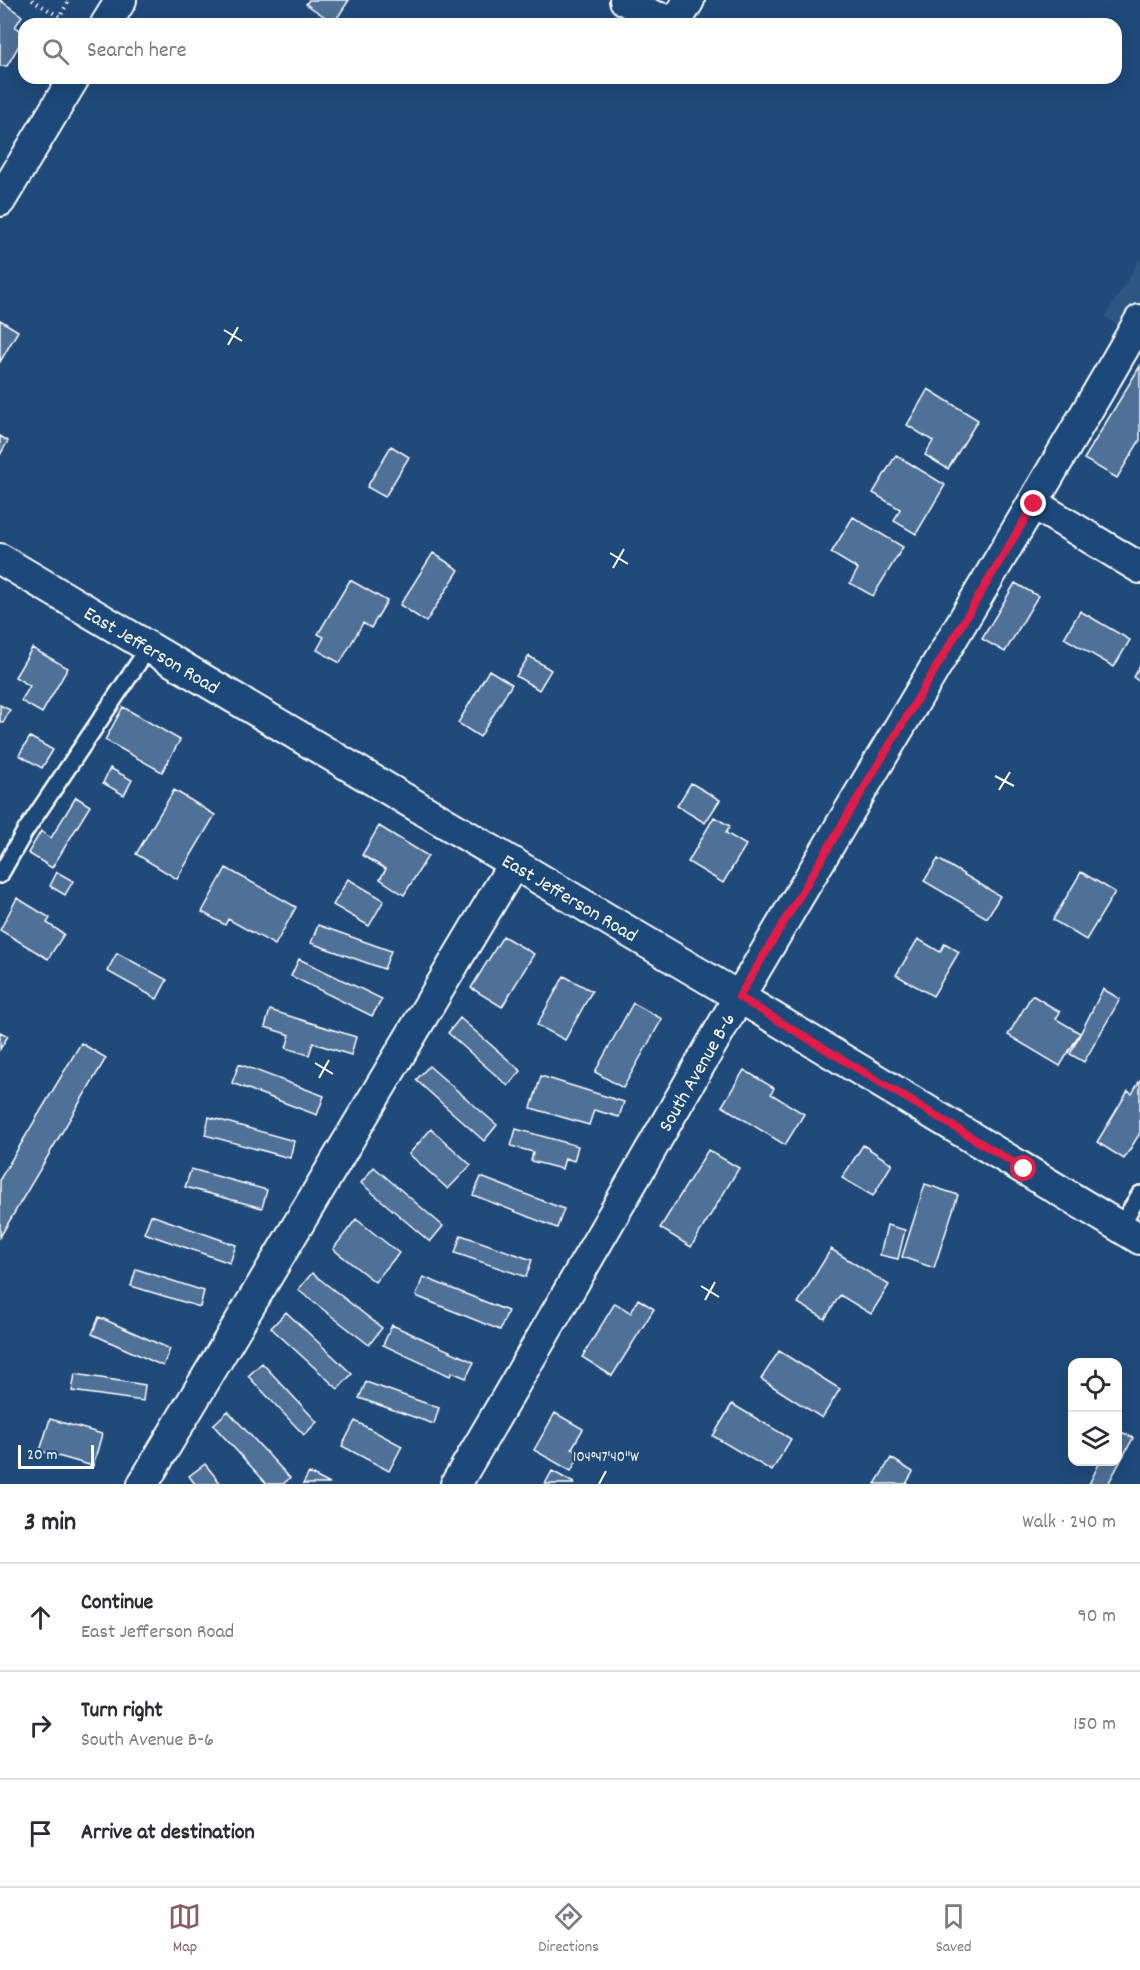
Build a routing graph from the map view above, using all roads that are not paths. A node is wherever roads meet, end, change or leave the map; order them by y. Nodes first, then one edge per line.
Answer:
1 (121, 0) edge
2 (625, 0) edge
3 (689, 0) edge
4 (110, 18) edge
5 (661, 18) edge
6 (678, 18) edge
7 (70, 84) edge
8 (0, 201) edge
9 (1140, 320) edge
10 (1034, 504) junction
11 (0, 559) edge
12 (1140, 567) edge
13 (149, 647) junction
14 (514, 863) junction
15 (0, 875) edge
16 (739, 997) junction
17 (1140, 1194) edge
18 (1130, 1233) edge
19 (143, 1484) edge
20 (456, 1484) edge

1 - 4 street
2 - 5 street
3 - 6 street
7 - 8 street
9 - 10 street, South Avenue B-6
10 - 12 street
10 - 16 street, South Avenue B-6
11 - 13 street, East Jefferson Road
13 - 14 street, East Jefferson Road
13 - 15 lane
14 - 16 street, East Jefferson Road
14 - 19 street
16 - 18 street, East Jefferson Road
16 - 20 street, South Avenue B-6
17 - 18 lane

